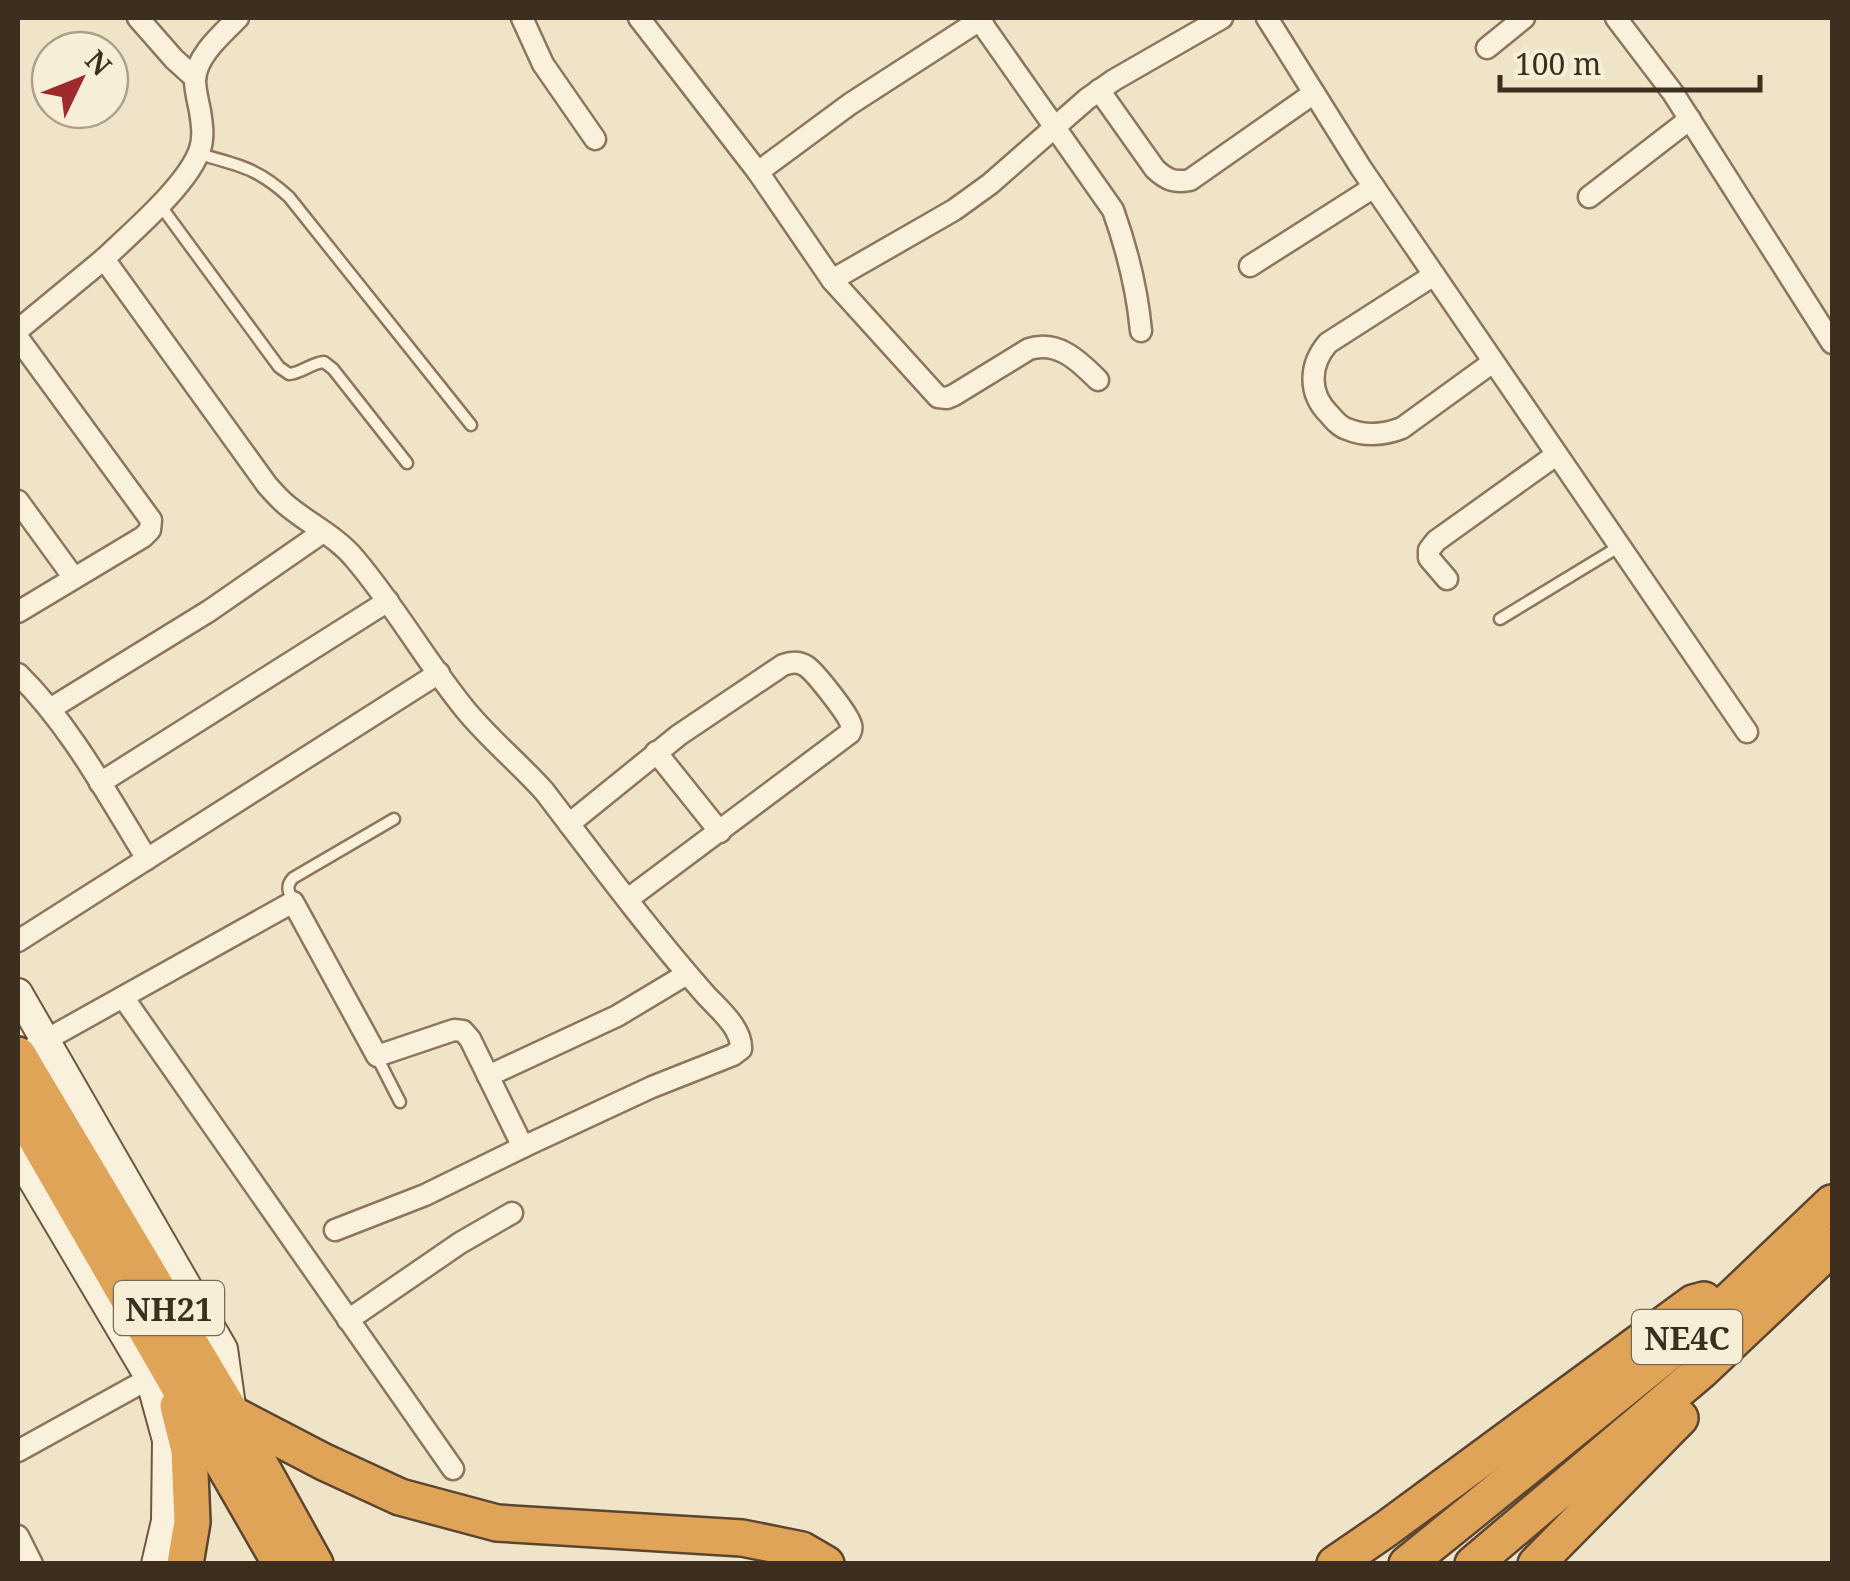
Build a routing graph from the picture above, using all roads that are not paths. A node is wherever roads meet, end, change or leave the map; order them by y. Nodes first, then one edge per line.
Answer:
1 (138, 18) edge
2 (238, 18) edge
3 (522, 18) edge
4 (639, 18) edge
5 (980, 18) edge
6 (1222, 18) edge
7 (1267, 18) edge
8 (1524, 18) edge
9 (1616, 18) edge
10 (1488, 48) dead end
11 (195, 78) junction
12 (1099, 90) junction
13 (1314, 93) junction
14 (1690, 119) junction
15 (1055, 126) junction
16 (595, 139) dead end
17 (199, 154) junction
18 (758, 172) junction
19 (1374, 187) junction
20 (1590, 196) dead end
21 (160, 204) junction
22 (104, 259) junction
23 (1250, 266) dead end
24 (1434, 275) junction
25 (832, 280) junction
26 (18, 330) edge
27 (1141, 332) dead end
28 (18, 338) edge
29 (1832, 344) edge
30 (1493, 362) junction
31 (1098, 380) dead end
32 (472, 425) dead end
33 (1556, 455) junction
34 (407, 462) dead end
35 (18, 501) edge
36 (323, 532) junction
37 (1620, 546) junction
38 (74, 578) junction
39 (1447, 579) dead end
40 (388, 601) junction
41 (18, 612) edge
42 (1500, 619) dead end
43 (439, 673) junction
44 (18, 674) edge
45 (50, 709) junction
46 (1747, 732) dead end
47 (656, 752) junction
48 (100, 783) junction
49 (394, 819) dead end
50 (569, 824) junction
51 (720, 832) junction
52 (146, 859) junction
53 (628, 899) junction
54 (293, 902) junction
55 (18, 941) edge
56 (687, 974) junction
57 (18, 993) edge
58 (123, 998) junction
59 (27, 1050) edge
60 (376, 1056) junction
61 (488, 1076) junction
62 (400, 1102) dead end
63 (18, 1106) edge
64 (523, 1148) junction
65 (18, 1155) edge
66 (1832, 1203) edge
67 (512, 1213) dead end
68 (335, 1230) dead end
69 (1832, 1246) edge
70 (1743, 1288) junction
71 (348, 1320) junction
72 (1701, 1372) junction
73 (160, 1373) junction
74 (232, 1414) junction
75 (18, 1452) edge
76 (453, 1469) dead end
77 (18, 1536) edge
78 (32, 1564) edge
79 (156, 1564) edge
80 (184, 1564) edge
81 (281, 1564) edge
82 (315, 1564) edge
83 (826, 1564) edge
84 (1335, 1564) edge
85 (1407, 1564) edge
86 (1472, 1564) edge
87 (1536, 1564) edge

1 - 11 street
2 - 11 street
3 - 16 street
4 - 18 street
5 - 15 street
5 - 18 street
6 - 12 street
7 - 13 street
8 - 10 street
9 - 14 street
11 - 17 street
12 - 13 street
12 - 15 street
13 - 19 street
14 - 20 street
14 - 29 street
15 - 25 street
15 - 27 street
17 - 21 street
17 - 32 lane
18 - 25 street
19 - 23 street
19 - 24 street
21 - 22 street
21 - 34 lane
22 - 26 street
22 - 36 street
24 - 30 street
24 - 30 street
25 - 31 street
28 - 38 street
30 - 33 street
33 - 37 street
33 - 39 street
35 - 38 street
36 - 40 street
36 - 45 street
37 - 42 lane
37 - 46 street
38 - 41 street
40 - 43 street
40 - 48 street
43 - 50 street
43 - 52 street
44 - 45 street
45 - 48 street
47 - 50 street
47 - 51 street
47 - 51 street
48 - 52 street
49 - 54 lane
50 - 53 street
51 - 53 street
52 - 55 street
53 - 56 street
54 - 58 street
54 - 60 street
56 - 61 street
56 - 64 street
57 - 59 street
58 - 59 street
58 - 71 street
59 - 74 highway, NH21
60 - 61 street
60 - 62 lane
61 - 64 street
63 - 73 highway, NH21
64 - 68 street
65 - 73 street
66 - 70 highway, NE4C
67 - 71 street
69 - 72 highway, NE4C
70 - 84 highway
70 - 85 highway, NE4C
71 - 76 street
72 - 86 highway, NE4C
72 - 87 highway
73 - 75 street
73 - 79 street
73 - 80 highway
73 - 81 highway, NH21
74 - 82 highway, NH21
74 - 83 highway
77 - 78 street

